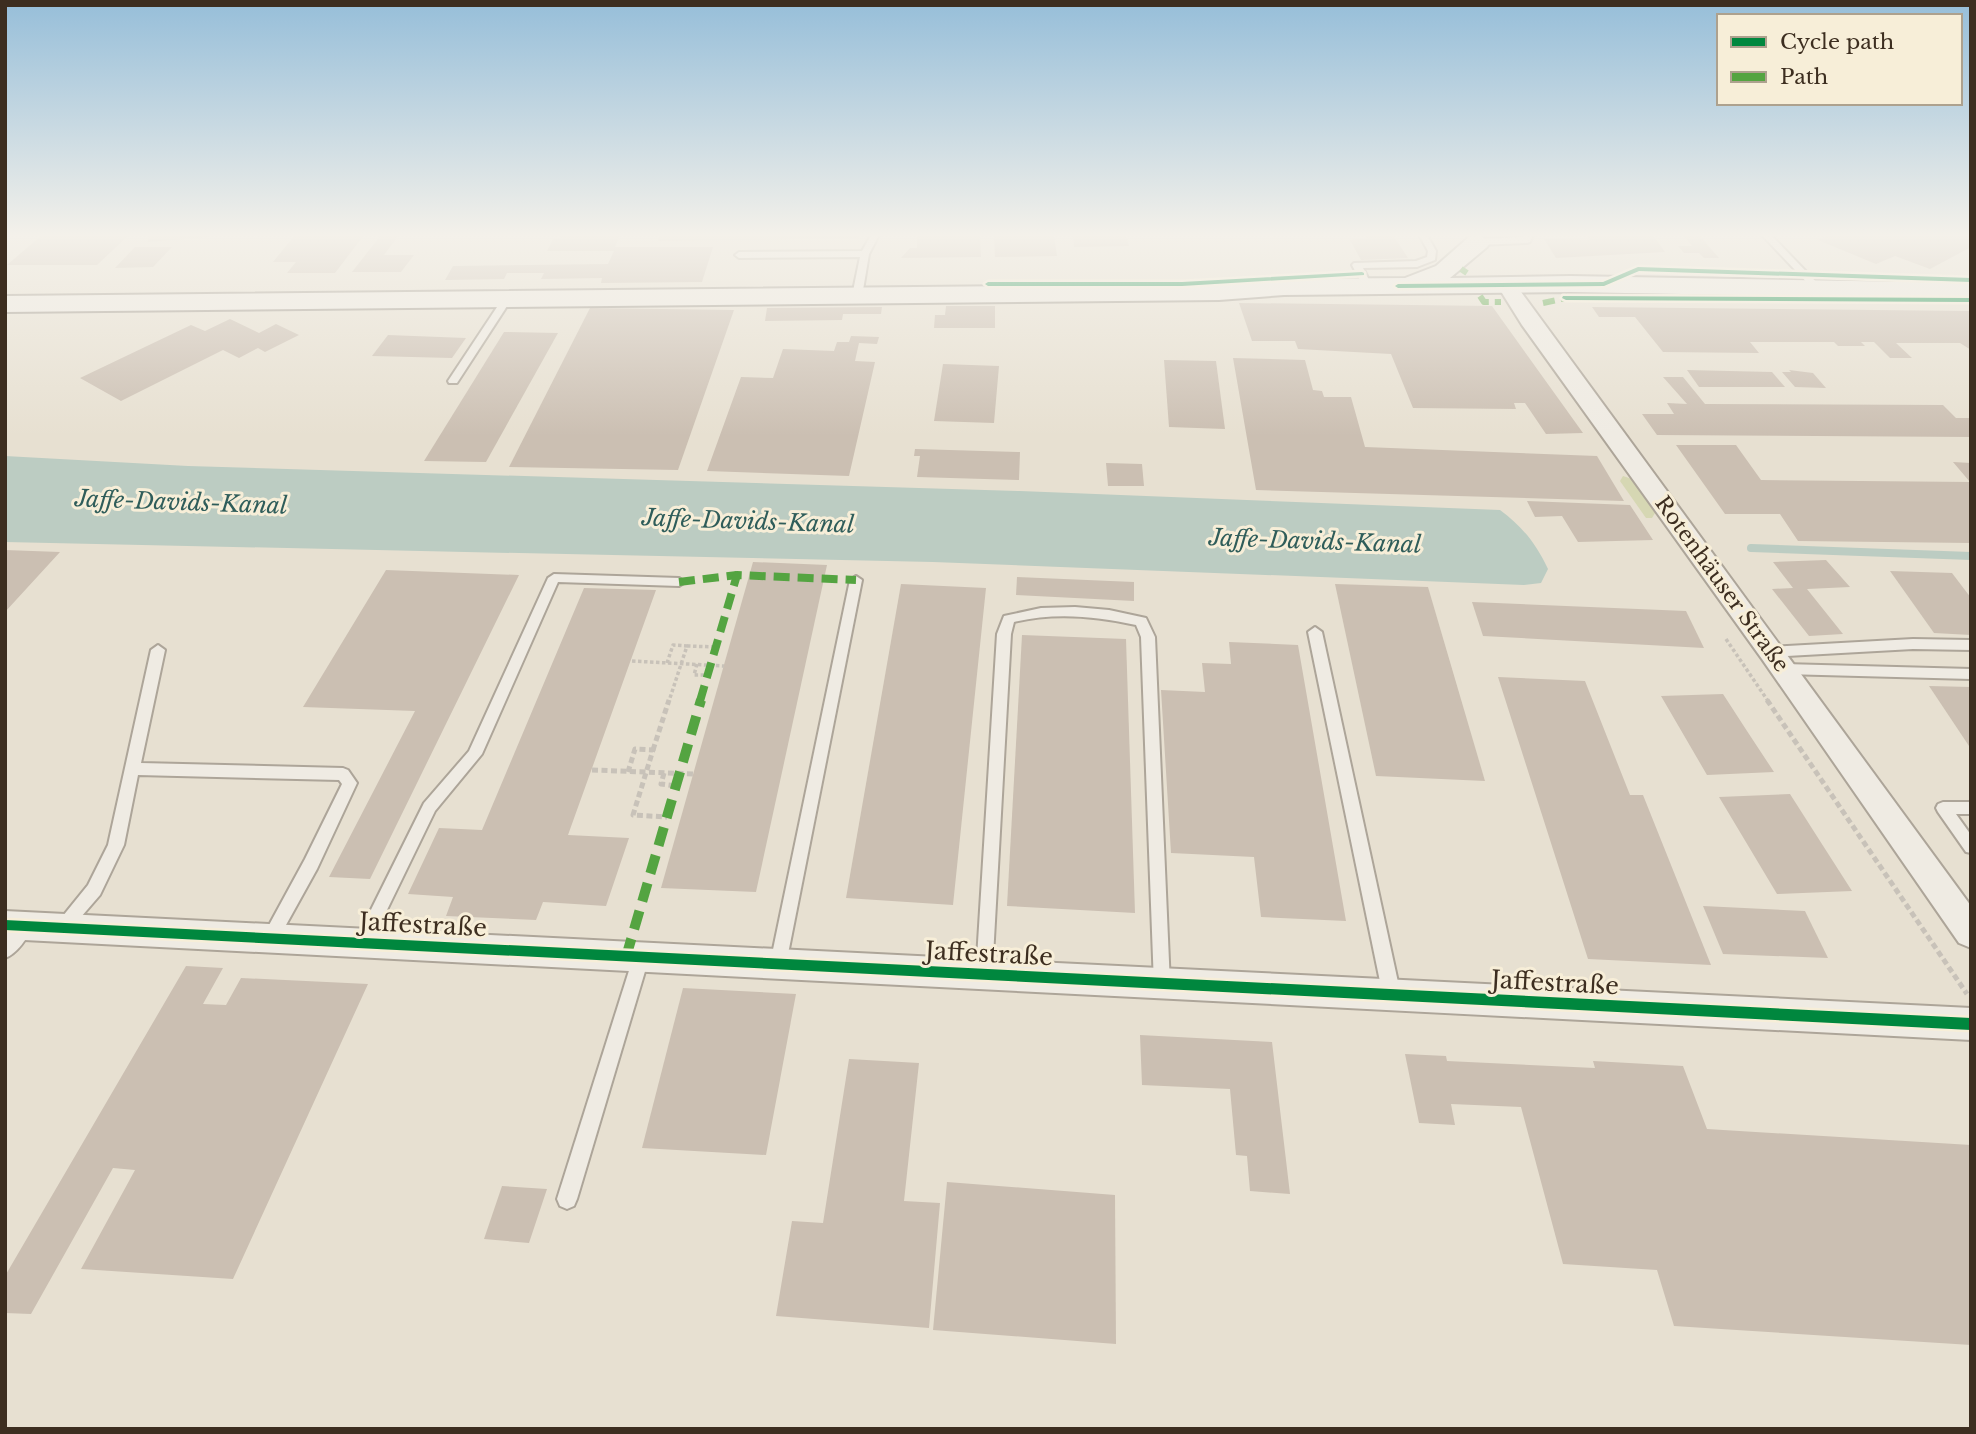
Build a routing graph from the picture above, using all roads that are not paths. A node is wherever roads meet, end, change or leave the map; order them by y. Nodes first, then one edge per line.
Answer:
1 (266, 302) edge
2 (505, 302) edge
3 (1517, 302) edge
4 (5, 304) edge
5 (453, 382) dead end
6 (856, 580) dead end
7 (679, 582) dead end
8 (1315, 632) dead end
9 (1971, 645) edge
10 (158, 650) dead end
11 (1777, 660) junction
12 (1971, 674) edge
13 (133, 769) junction
14 (1971, 808) edge
15 (1971, 847) edge
16 (15, 925) edge
17 (62, 928) junction
18 (1971, 933) edge
19 (270, 937) junction
20 (363, 942) junction
21 (5, 951) edge
22 (641, 958) junction
23 (778, 964) junction
24 (984, 975) junction
25 (1162, 985) junction
26 (1392, 996) junction
27 (1971, 1024) edge
28 (567, 1199) dead end

1 - 4 street
2 - 5 lane
3 - 11 street, Rotenhäuser Straße
6 - 23 lane
7 - 20 lane
8 - 26 lane
9 - 11 lane
10 - 13 lane
11 - 12 lane
11 - 18 street, Rotenhäuser Straße
13 - 17 lane
13 - 19 lane
14 - 15 lane
16 - 17 street, Jaffestraße
16 - 21 lane
17 - 19 street, Jaffestraße
19 - 20 street, Jaffestraße
20 - 22 street, Jaffestraße
22 - 23 street, Jaffestraße
22 - 28 lane
23 - 24 street, Jaffestraße
24 - 25 street, Jaffestraße
24 - 25 lane
25 - 26 street, Jaffestraße
26 - 27 street, Jaffestraße

